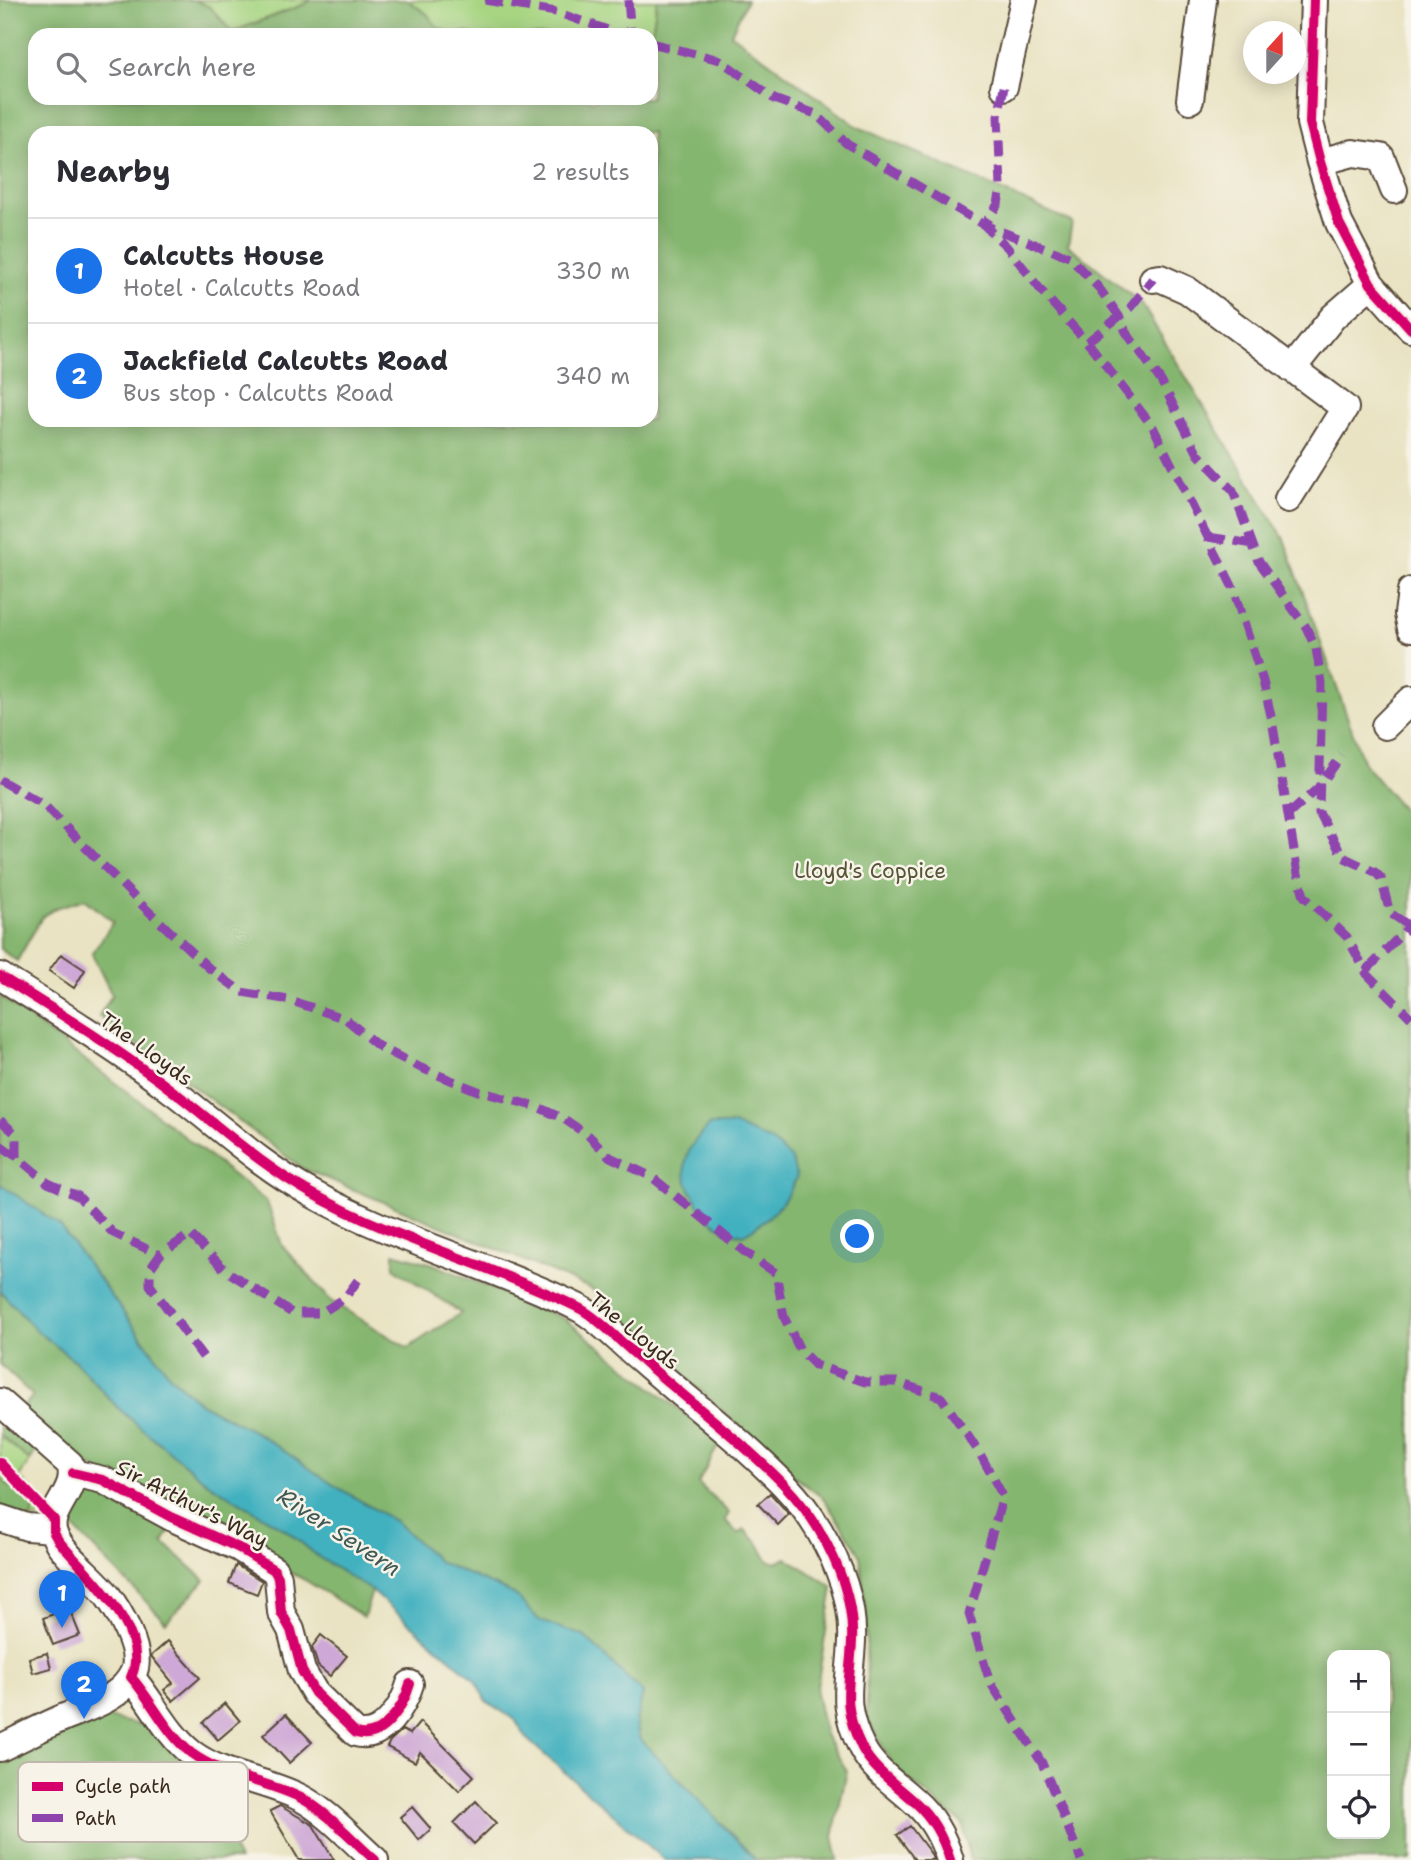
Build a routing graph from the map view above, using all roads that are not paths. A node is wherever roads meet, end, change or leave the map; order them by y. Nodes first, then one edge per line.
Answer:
1 (1024, 0) edge
2 (1203, 0) edge
3 (1314, 0) edge
4 (1004, 87) dead end
5 (1190, 100) dead end
6 (1320, 162) junction
7 (1394, 190) dead end
8 (1153, 279) dead end
9 (1371, 285) junction
10 (1411, 329) edge
11 (1292, 369) junction
12 (1288, 499) dead end
13 (1411, 592) edge
14 (1411, 628) edge
15 (1411, 700) edge
16 (1385, 726) dead end
17 (0, 976) edge
18 (0, 1402) edge
19 (73, 1472) junction
20 (0, 1518) edge
21 (53, 1529) junction
22 (131, 1677) junction
23 (410, 1684) dead end
24 (0, 1748) edge
25 (207, 1762) edge
26 (248, 1779) edge
27 (375, 1860) edge
28 (950, 1860) edge

1 - 4 street
2 - 5 street
3 - 6 street
6 - 7 street
6 - 9 street
8 - 11 street
9 - 10 street
9 - 11 street
11 - 12 street
13 - 14 street
15 - 16 street
17 - 28 street, The Lloyds
18 - 19 street
19 - 21 street
19 - 23 street, Sir Arthur's Way
20 - 21 street
21 - 22 street
22 - 24 street
22 - 25 street
26 - 27 street

